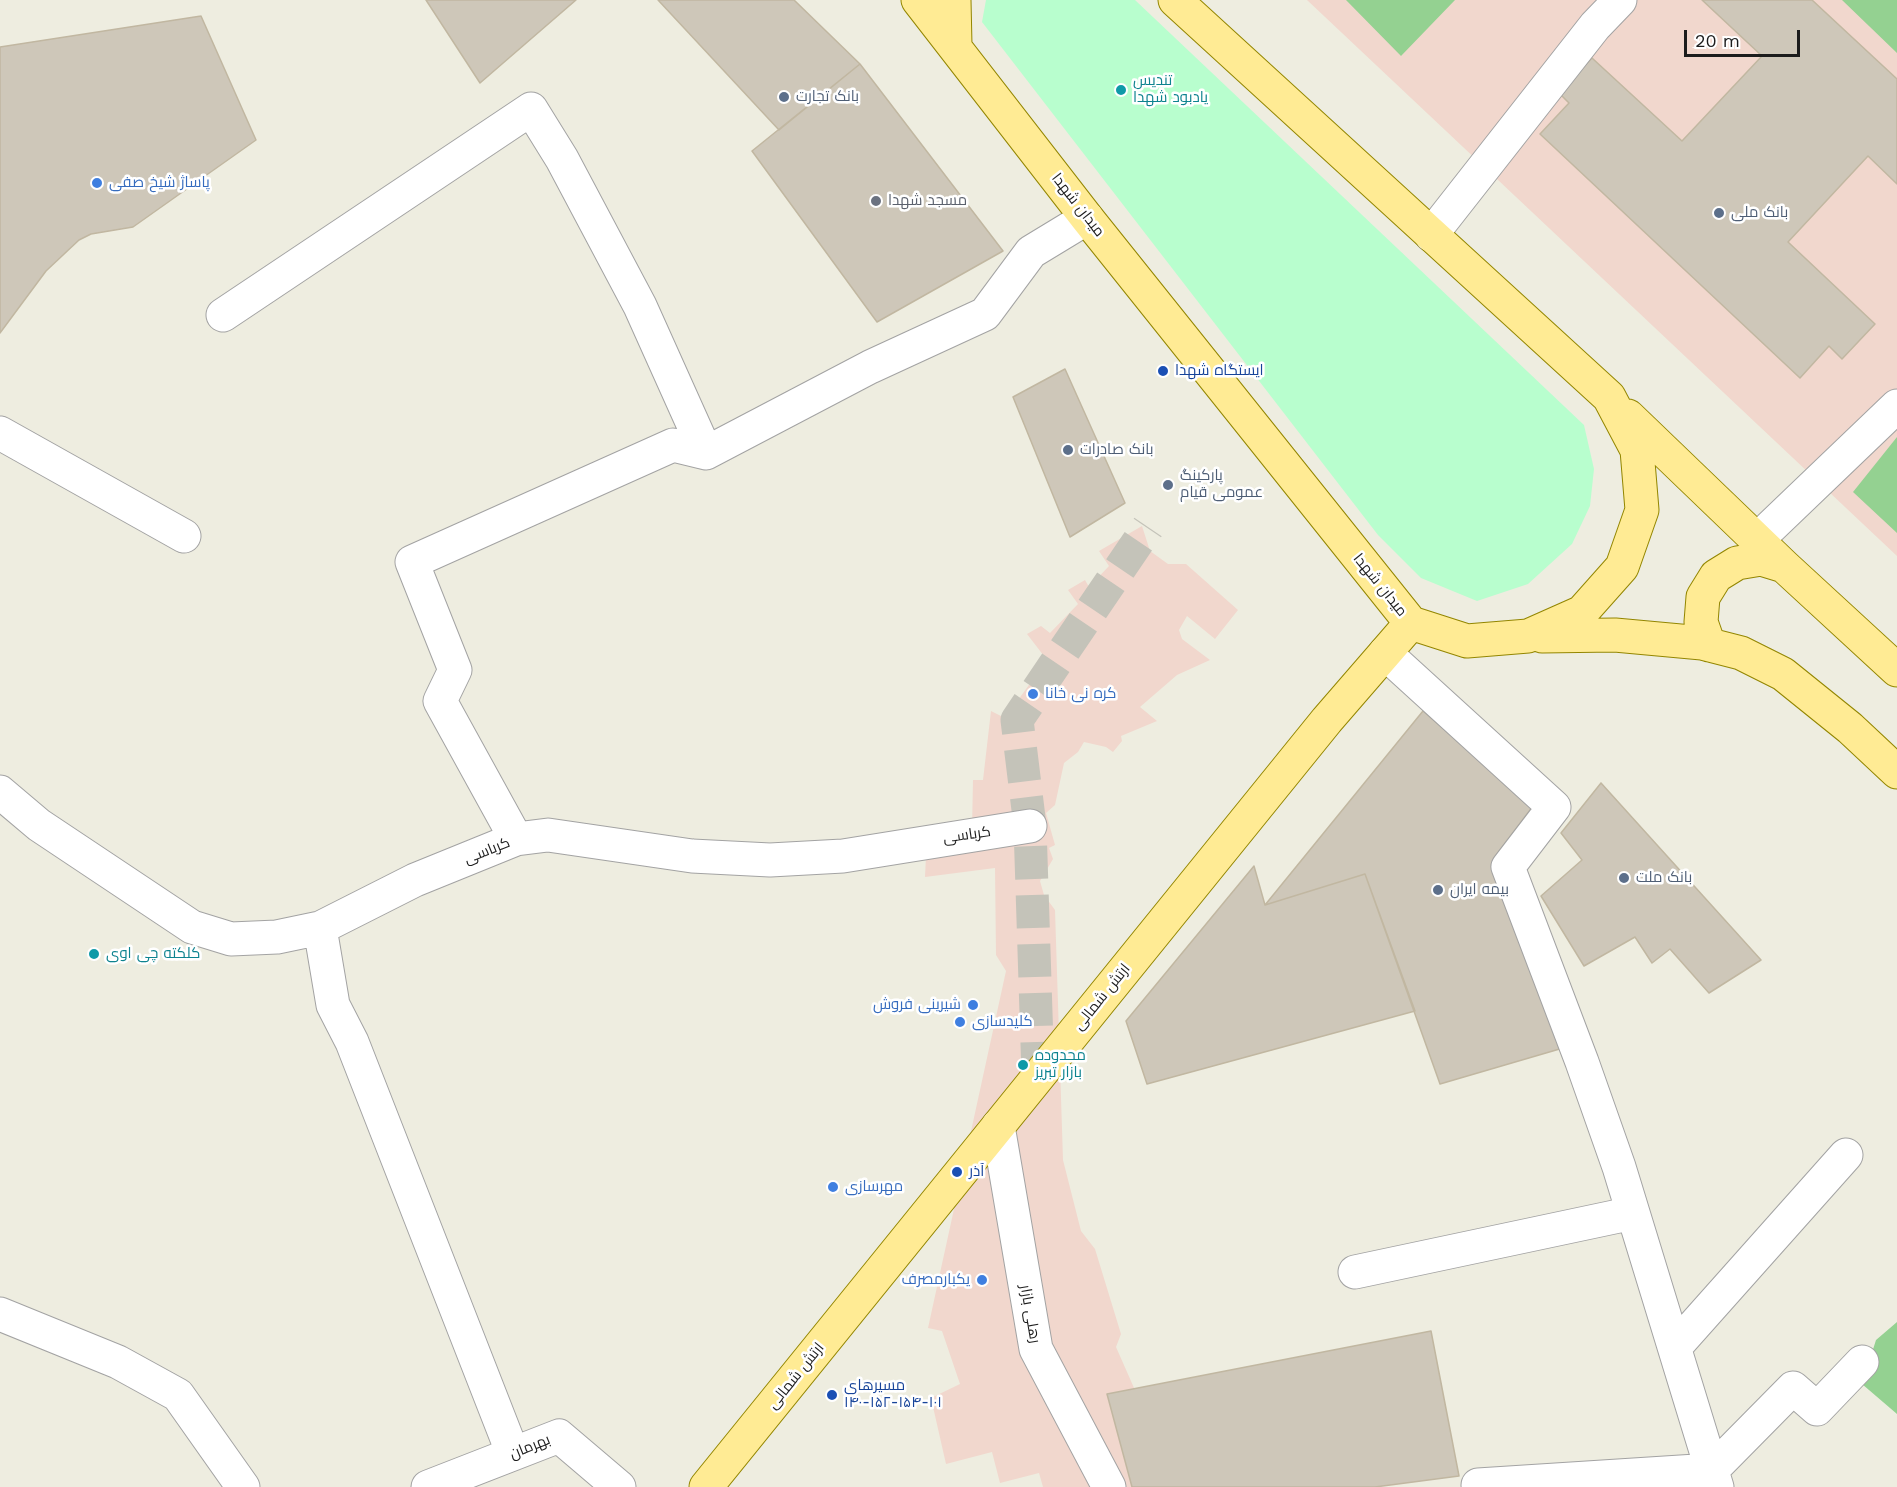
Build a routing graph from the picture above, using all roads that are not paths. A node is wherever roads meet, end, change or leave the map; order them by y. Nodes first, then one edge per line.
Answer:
1 (918, 0) edge
2 (954, 0) edge
3 (1175, 0) edge
4 (1620, 0) edge
5 (955, 45) junction
6 (1087, 218) junction
7 (1431, 235) junction
8 (223, 315) dead end
9 (1609, 397) junction
10 (1897, 406) edge
11 (0, 433) edge
12 (706, 453) junction
13 (184, 536) dead end
14 (1757, 540) junction
15 (1785, 567) junction
16 (1411, 623) junction
17 (1528, 636) junction
18 (1709, 645) junction
19 (1385, 653) junction
20 (1897, 670) edge
21 (1897, 772) edge
22 (0, 792) edge
23 (1030, 826) dead end
24 (516, 839) junction
25 (320, 928) junction
26 (998, 1126) junction
27 (1846, 1155) dead end
28 (1633, 1212) junction
29 (1355, 1272) dead end
30 (0, 1314) edge
31 (1675, 1347) junction
32 (1862, 1362) dead end
33 (513, 1454) junction
34 (1715, 1478) edge
35 (1478, 1485) dead end
36 (243, 1487) edge
37 (428, 1487) edge
38 (619, 1487) edge
39 (706, 1487) edge
40 (1109, 1487) edge

1 - 5 main road, میدان شهدا
2 - 5 main road
3 - 7 main road, میدان شهدا
4 - 7 street
5 - 6 main road, میدان شهدا
6 - 12 street
6 - 16 main road, میدان شهدا
7 - 9 main road, میدان شهدا
8 - 12 street
9 - 14 main road
9 - 17 main road, میدان شهدا
10 - 14 street
11 - 13 street
12 - 24 street
14 - 15 main road
15 - 18 main road
15 - 20 main road
16 - 17 main road, میدان شهدا
16 - 19 main road, ارتش شمالی
17 - 18 main road
18 - 21 main road
19 - 26 main road, ارتش شمالی
19 - 28 street
22 - 25 street, کرباسی
23 - 24 street, کرباسی
24 - 25 street, کرباسی
25 - 33 street
26 - 39 main road, ارتش شمالی
26 - 40 street, رهلی بازار
27 - 31 street
28 - 29 street
28 - 31 street
30 - 36 street
31 - 34 street
32 - 34 street
33 - 37 street, بهرمان
33 - 38 street, بهرمان
34 - 35 street

